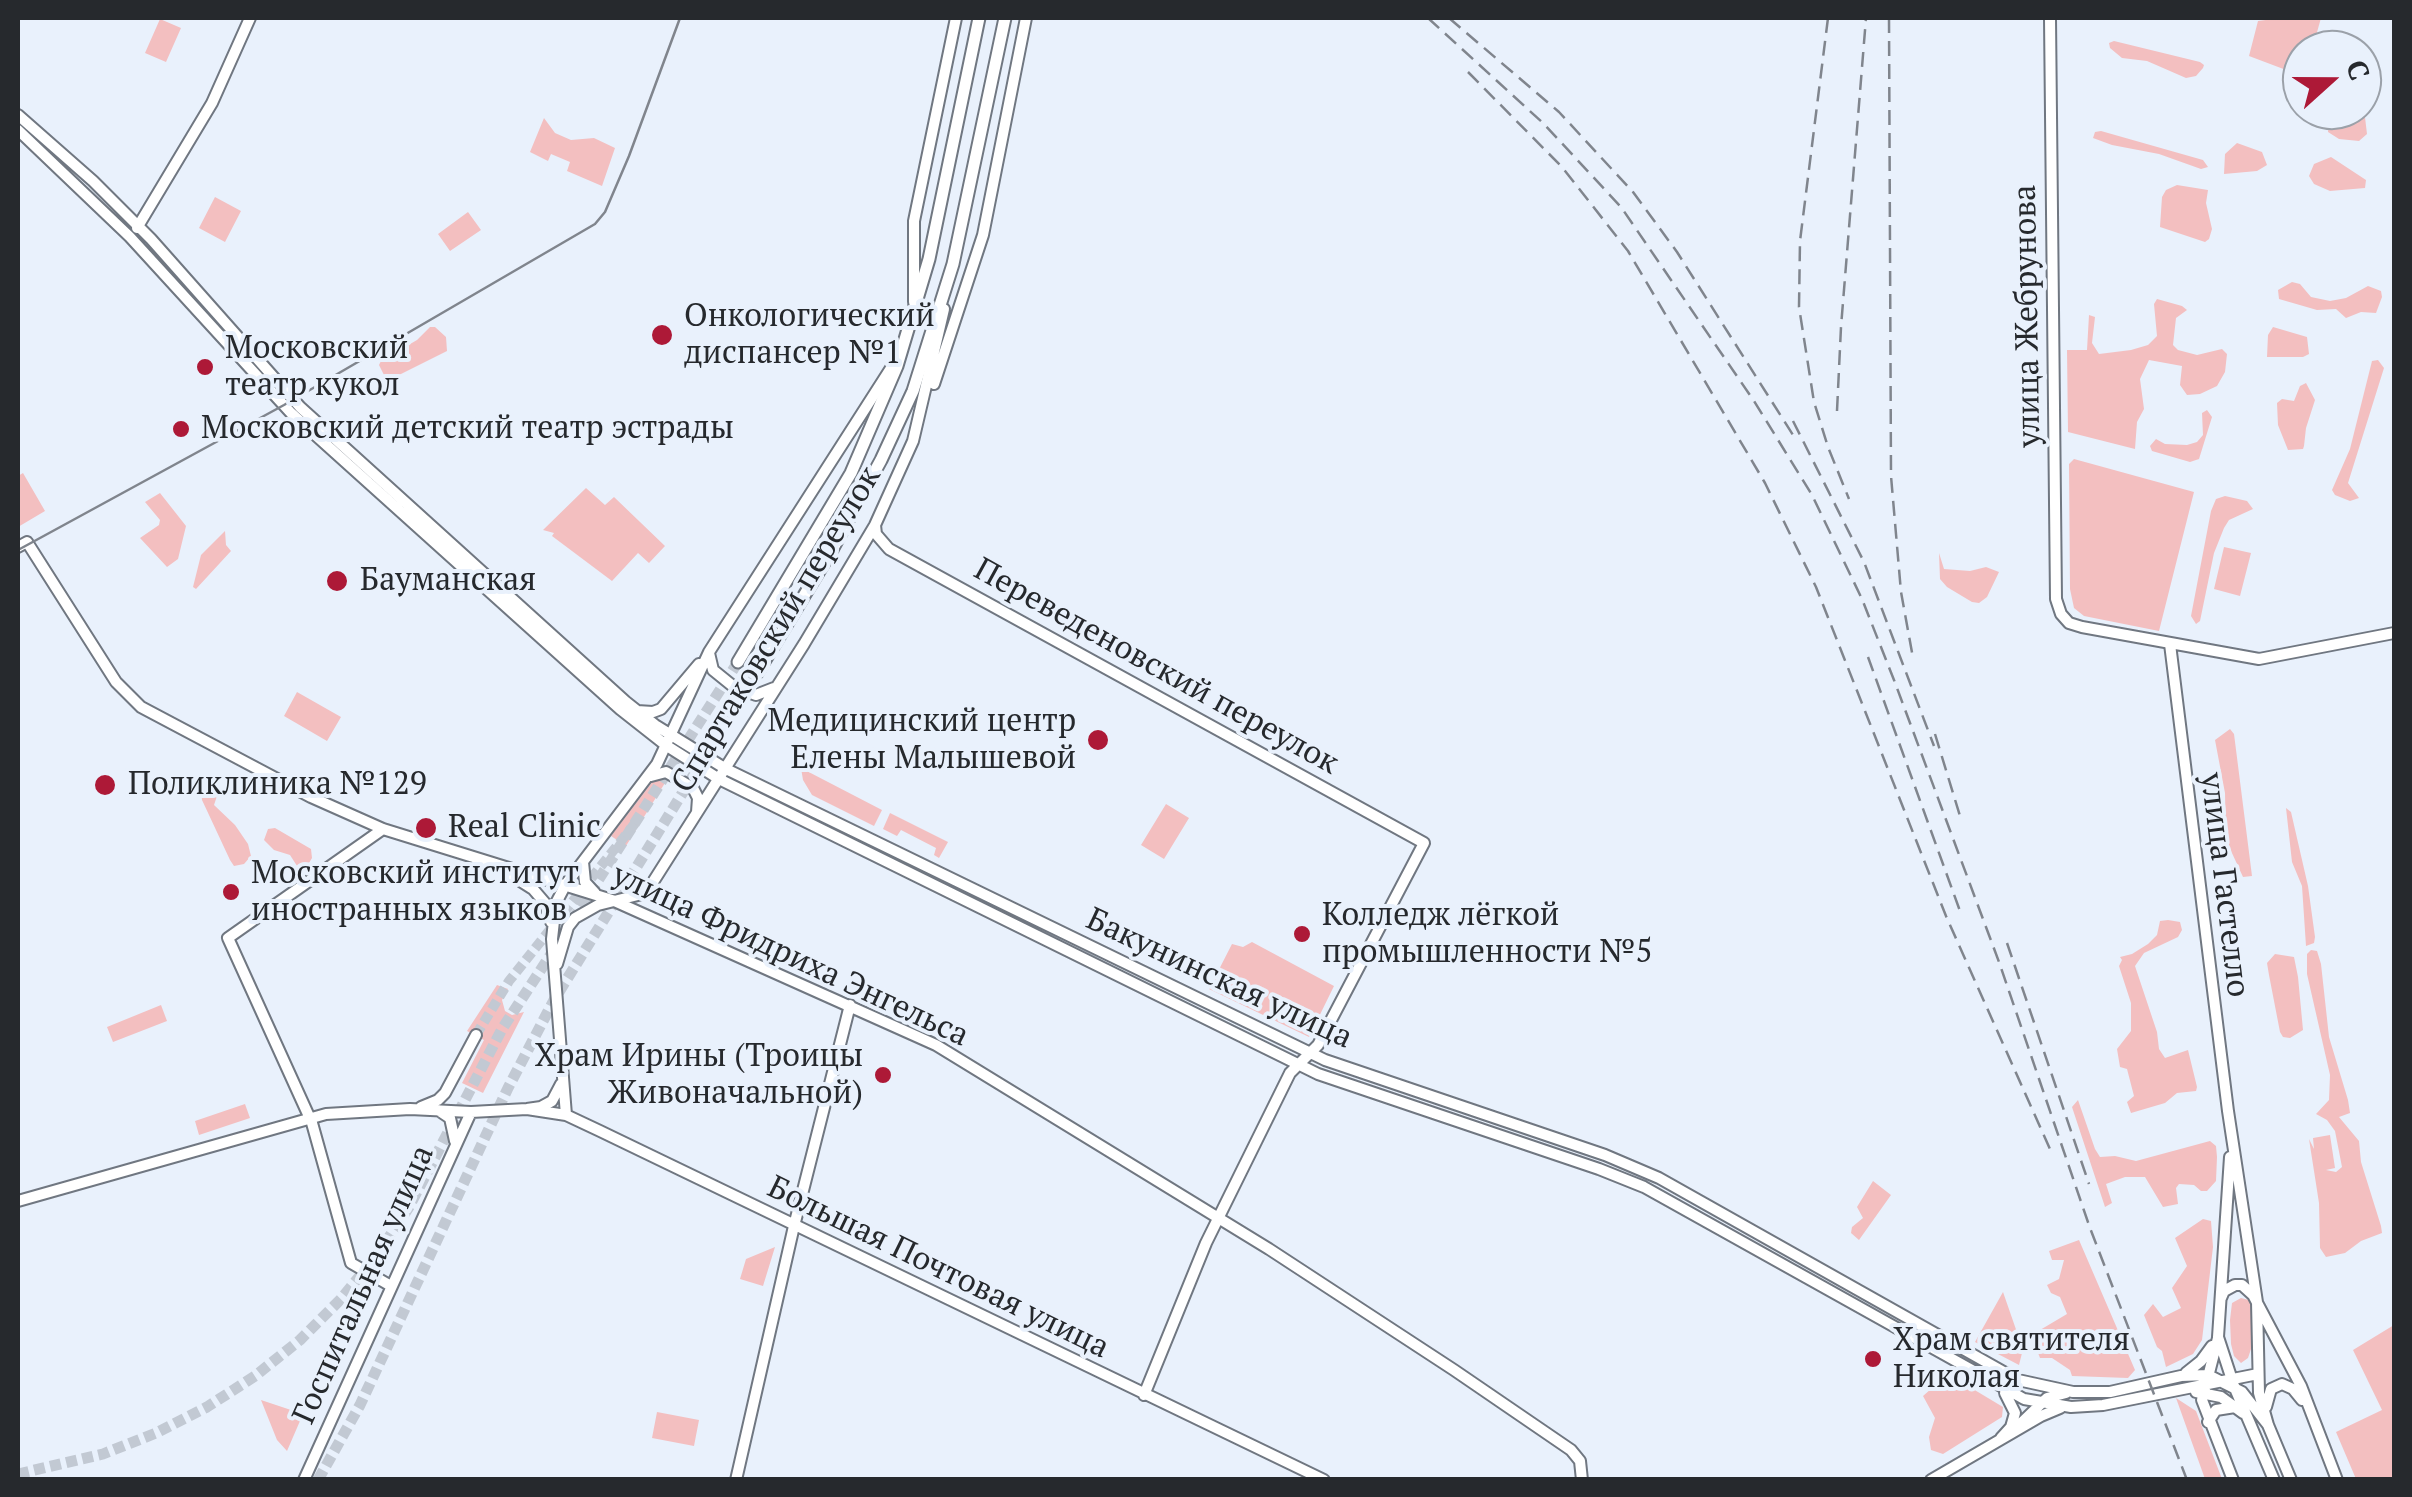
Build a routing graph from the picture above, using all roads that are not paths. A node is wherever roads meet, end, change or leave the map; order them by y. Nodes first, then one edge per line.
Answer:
1 (250, 18) edge
2 (956, 18) edge
3 (979, 18) edge
4 (1026, 18) edge
5 (2050, 18) edge
6 (1005, 19) edge
7 (18, 115) edge
8 (18, 130) edge
9 (138, 226) junction
10 (130, 237) junction
11 (953, 264) junction
12 (914, 318) junction
13 (948, 342) junction
14 (902, 351) junction
15 (930, 371) junction
16 (286, 401) junction
17 (894, 432) junction
18 (914, 441) junction
19 (875, 525) junction
20 (22, 544) edge
21 (2394, 633) edge
22 (2170, 644) junction
23 (708, 652) junction
24 (738, 662) tunnel mouth
25 (756, 673) tunnel mouth
26 (777, 686) junction
27 (637, 710) junction
28 (669, 741) junction
29 (723, 774) junction
30 (648, 778) junction
31 (697, 813) junction
32 (383, 829) junction
33 (486, 860) junction
34 (582, 862) junction
35 (566, 884) junction
36 (646, 893) junction
37 (606, 898) junction
38 (656, 920) junction
39 (552, 924) junction
40 (554, 975) junction
41 (850, 1005) junction
42 (476, 1035) tunnel mouth
43 (1311, 1053) junction
44 (1297, 1064) junction
45 (563, 1078) junction
46 (410, 1109) junction
47 (437, 1110) junction
48 (527, 1110) junction
49 (471, 1112) junction
50 (566, 1116) junction
51 (309, 1117) junction
52 (2231, 1131) junction
53 (455, 1145) junction
54 (18, 1201) edge
55 (1219, 1218) junction
56 (794, 1226) junction
57 (391, 1286) junction
58 (2221, 1299) junction
59 (2257, 1302) junction
60 (2218, 1337) junction
61 (2258, 1349) junction
62 (2258, 1374) junction
63 (2180, 1376) junction
64 (2230, 1382) junction
65 (2205, 1384) junction
66 (2002, 1388) junction
67 (2175, 1391) junction
68 (2073, 1392) junction
69 (1144, 1395) junction
70 (2040, 1403) junction
71 (2071, 1407) junction
72 (2203, 1408) junction
73 (2237, 1408) junction
74 (2308, 1410) junction
75 (2208, 1422) junction
76 (2250, 1424) junction
77 (2268, 1425) junction
78 (1999, 1441) junction
79 (304, 1480) edge
80 (736, 1480) edge
81 (1324, 1480) edge
82 (1582, 1480) edge
83 (1930, 1480) edge
84 (2233, 1480) edge
85 (2274, 1480) edge
86 (2291, 1480) edge
87 (2336, 1480) edge

1 - 9 street
2 - 12 street
3 - 12 main road
4 - 13 street
5 - 22 street, улица Жебрунова
6 - 11 main road
7 - 9 street
8 - 10 street
9 - 10 street
9 - 16 street
10 - 16 street
11 - 15 street, Спартаковский переулок
11 - 17 main road
12 - 14 main road
13 - 15 street
13 - 18 street
14 - 23 street, Спартаковский переулок
14 - 24 main road
15 - 17 street
15 - 18 street, Спартаковский переулок
16 - 27 street, Бакунинская улица
16 - 28 street, Бакунинская улица
17 - 25 main road
18 - 19 street, Спартаковский переулок
19 - 26 street, Спартаковский переулок
19 - 43 street, Переведеновский переулок
20 - 32 street, улица Фридриха Энгельса
21 - 22 street
22 - 52 street, улица Гастелло
23 - 26 street
23 - 27 street
23 - 28 street, Спартаковский переулок
26 - 29 street, Спартаковский переулок
27 - 28 street, Бакунинская улица
28 - 29 street, Бакунинская улица
28 - 30 street, Спартаковский переулок
29 - 31 street, Спартаковский переулок
29 - 43 street, Бакунинская улица
29 - 44 street, Бакунинская улица
30 - 31 street
30 - 34 street, Спартаковский переулок
31 - 36 street, Спартаковский переулок
32 - 33 street, улица Фридриха Энгельса
32 - 51 street
33 - 35 street, улица Фридриха Энгельса
33 - 39 street
34 - 35 street, Спартаковский переулок
34 - 37 street
35 - 37 street, улица Фридриха Энгельса
35 - 39 street, Спартаковский переулок
36 - 37 street
36 - 38 street
37 - 38 street, улица Фридриха Энгельса
37 - 40 street
38 - 41 street, улица Фридриха Энгельса
39 - 40 street
40 - 45 street
41 - 55 street, улица Фридриха Энгельса
41 - 56 street
42 - 46 street
43 - 44 street
43 - 68 street, Бакунинская улица
44 - 55 street
44 - 66 street, Бакунинская улица
45 - 48 street
45 - 50 street
46 - 47 street
46 - 51 street
47 - 49 street
47 - 53 street
48 - 49 street
48 - 50 street, Большая Почтовая улица
49 - 53 street, Госпитальная улица
50 - 56 street, Большая Почтовая улица
51 - 54 street
51 - 57 street
52 - 58 street, улица Гастелло
52 - 59 street, улица Гастелло
53 - 57 street, Госпитальная улица
55 - 69 street
55 - 82 street, улица Фридриха Энгельса
56 - 69 street, Большая Почтовая улица
56 - 80 street
57 - 79 street, Госпитальная улица
58 - 59 street
58 - 60 street, улица Гастелло
59 - 61 street, улица Гастелло
59 - 74 street
60 - 63 street
60 - 64 street, улица Гастелло
60 - 65 street
61 - 62 street, улица Гастелло
61 - 64 street
62 - 64 street
62 - 77 street, улица Гастелло
63 - 65 street, Бакунинская улица
63 - 68 street, Бакунинская улица
64 - 65 street, Бакунинская улица
64 - 76 street, улица Гастелло
64 - 77 street
65 - 67 street, Бакунинская улица
65 - 72 street
65 - 73 street, Бакунинская улица
66 - 70 street, Бакунинская улица
66 - 78 street
67 - 71 street, Бакунинская улица
67 - 72 street
68 - 70 street
69 - 81 street, Большая Почтовая улица
70 - 71 street, Бакунинская улица
70 - 78 street
71 - 78 street
72 - 75 street
73 - 75 street
73 - 76 street, Бакунинская улица
74 - 77 street
74 - 87 street
75 - 84 street
76 - 85 street, улица Гастелло
77 - 86 street
78 - 83 street

